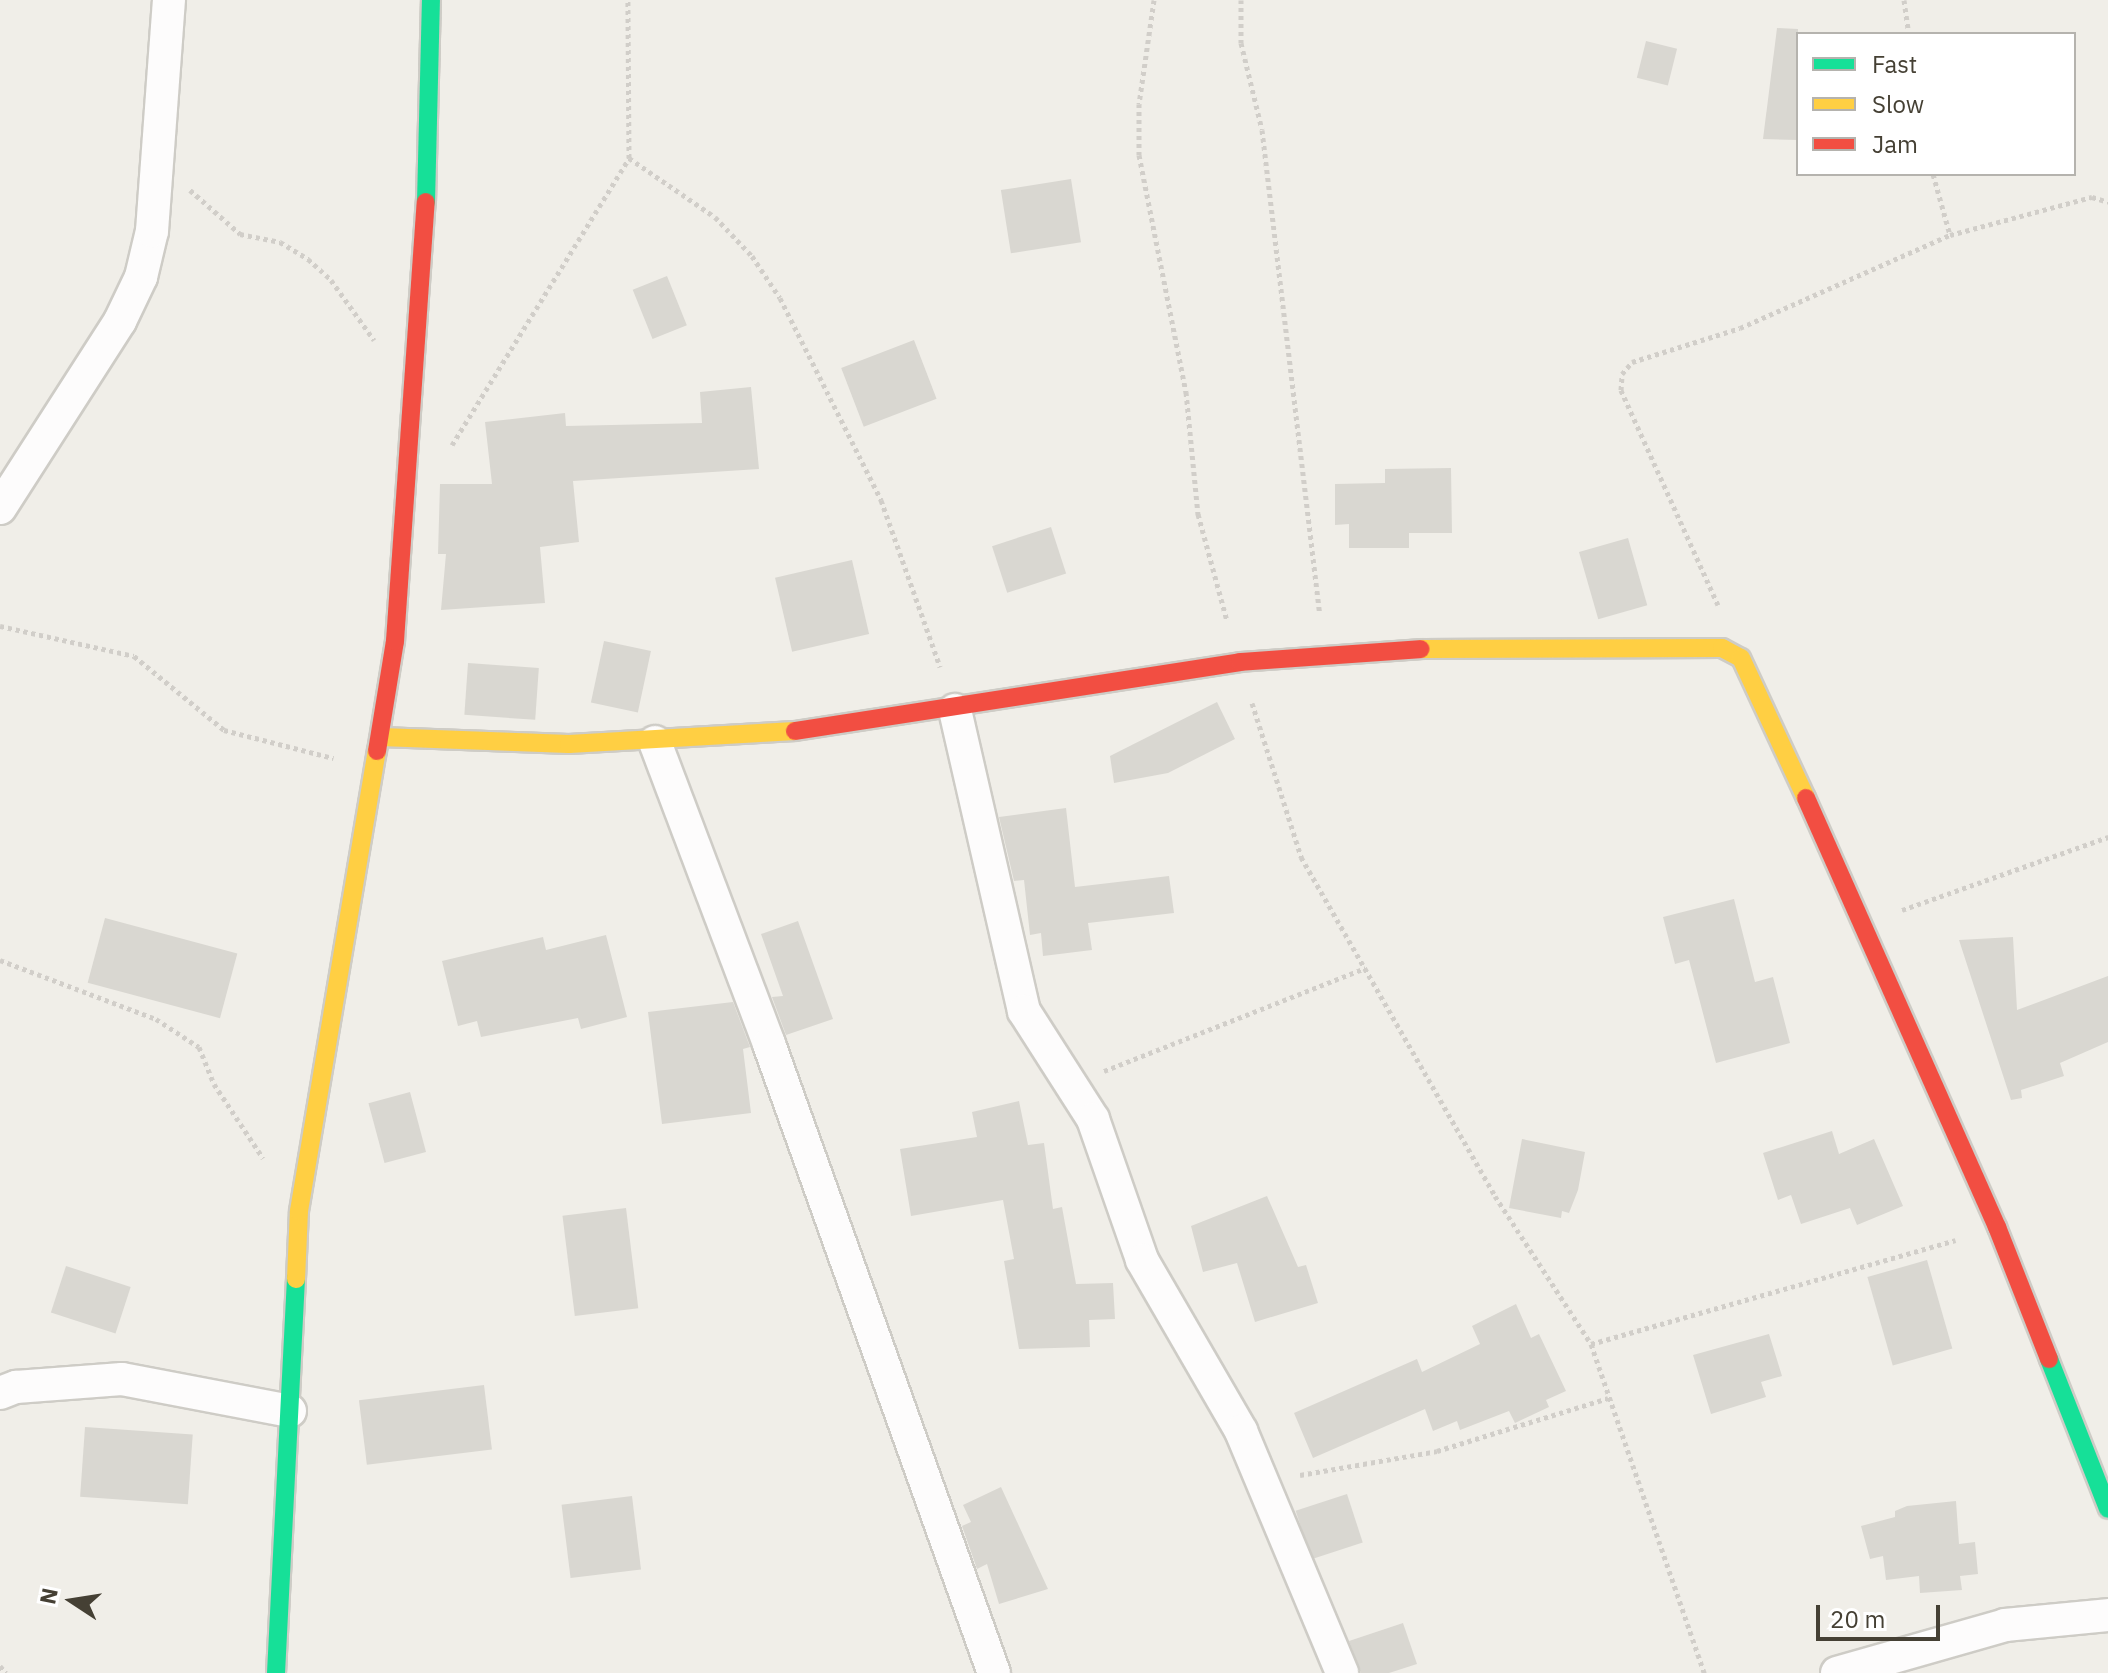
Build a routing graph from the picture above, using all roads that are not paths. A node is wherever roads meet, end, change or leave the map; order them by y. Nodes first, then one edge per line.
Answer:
1 (169, 0) edge
2 (431, 0) edge
3 (0, 508) edge
4 (955, 710) junction
5 (381, 737) junction
6 (655, 742) junction
7 (0, 1393) edge
8 (290, 1411) junction
9 (2108, 1509) edge
10 (2108, 1615) edge
11 (276, 1673) edge
12 (994, 1673) edge
13 (1342, 1673) edge
14 (1837, 1673) edge

1 - 3 street
2 - 5 street
4 - 6 street
4 - 9 street
4 - 13 street
5 - 6 street
5 - 8 street
6 - 12 street
7 - 8 street
8 - 11 street
10 - 14 street

